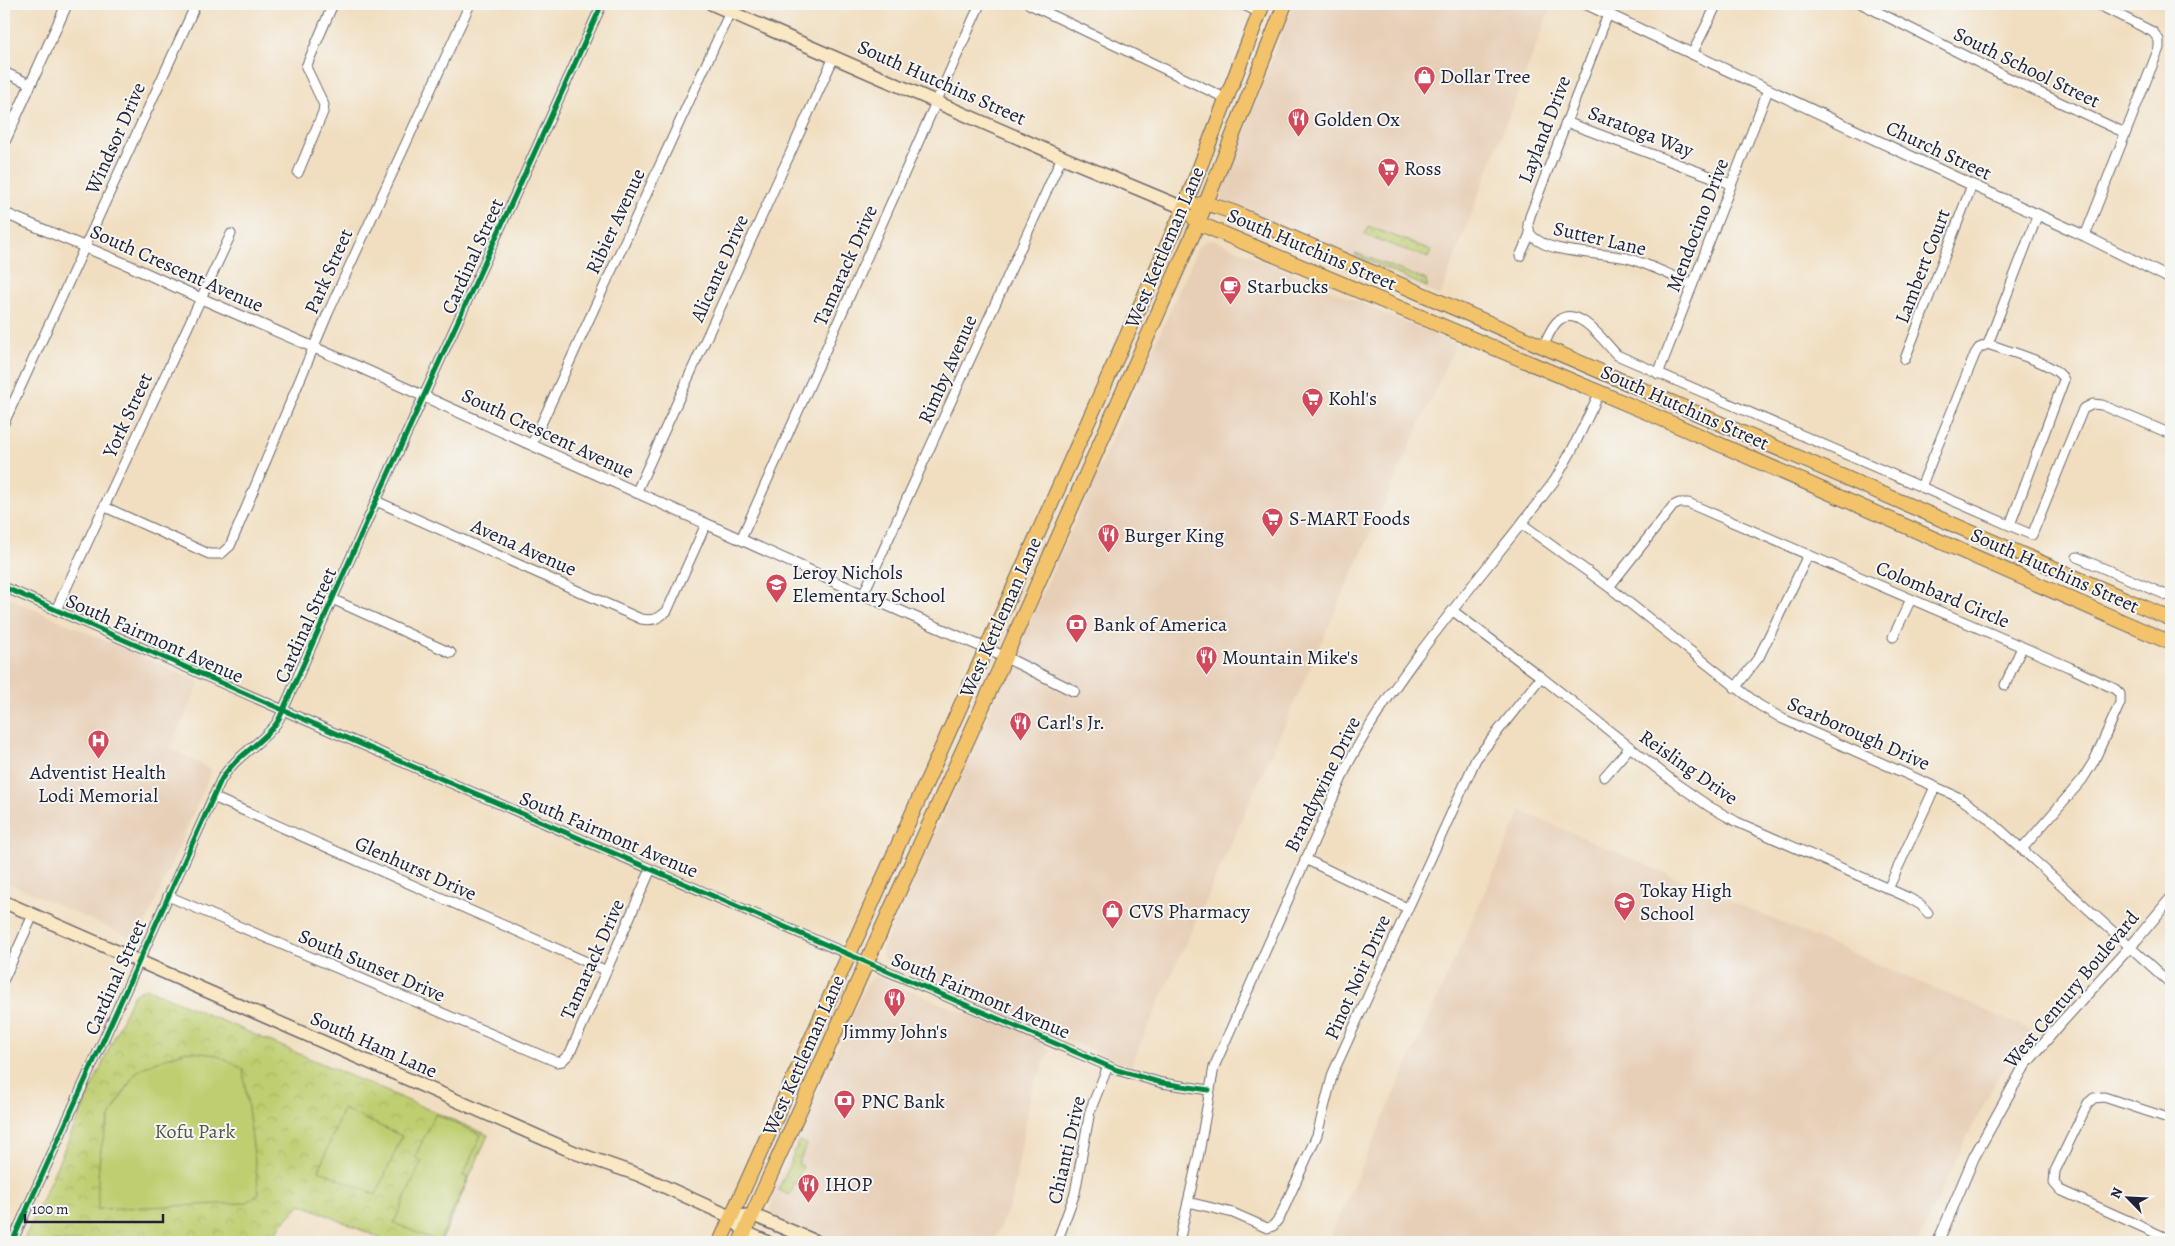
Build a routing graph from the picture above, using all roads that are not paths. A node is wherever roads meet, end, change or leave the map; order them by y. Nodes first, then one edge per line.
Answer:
1 (67, 4) edge
2 (196, 4) edge
3 (333, 4) edge
4 (470, 4) edge
5 (602, 4) edge
6 (712, 4) edge
7 (980, 4) edge
8 (1029, 4) edge
9 (1242, 4) edge
10 (1285, 4) edge
11 (1586, 4) edge
12 (1717, 4) edge
13 (1862, 4) edge
14 (2097, 4) edge
15 (1261, 8) edge
16 (730, 12) junction
17 (1608, 14) junction
18 (1692, 54) junction
19 (834, 57) junction
20 (4, 72) edge
21 (30, 84) junction
22 (1768, 90) junction
23 (1227, 99) junction
24 (937, 101) junction
25 (1566, 122) junction
26 (2125, 133) junction
27 (4, 143) edge
28 (1062, 157) junction
29 (298, 173) dead end
30 (1731, 184) junction
31 (1972, 185) junction
32 (1205, 204) junction
33 (1184, 208) junction
34 (4, 213) edge
35 (2038, 214) junction
36 (1198, 223) junction
37 (231, 234) dead end
38 (1530, 234) junction
39 (2085, 236) junction
40 (85, 247) junction
41 (1520, 256) dead end
42 (2171, 263) edge
43 (1381, 277) junction
44 (2169, 278) edge
45 (1342, 283) junction
46 (1692, 284) junction
47 (200, 298) junction
48 (1988, 344) junction
49 (314, 347) junction
50 (1543, 347) junction
51 (1905, 359) dead end
52 (1658, 374) junction
53 (1107, 380) junction
54 (1600, 392) junction
55 (425, 396) junction
56 (1110, 421) junction
57 (4, 423) edge
58 (2171, 434) edge
59 (532, 444) junction
60 (1921, 487) junction
61 (636, 493) junction
62 (376, 501) junction
63 (105, 507) junction
64 (706, 524) junction
65 (1522, 524) junction
66 (2010, 525) junction
67 (741, 539) junction
68 (1808, 555) junction
69 (2077, 557) dead end
70 (1610, 587) junction
71 (4, 588) edge
72 (863, 595) junction
73 (2171, 597) edge
74 (332, 599) junction
75 (1912, 599) junction
76 (56, 610) junction
77 (1453, 611) junction
78 (2171, 619) edge
79 (1893, 637) dead end
80 (2171, 643) edge
81 (2022, 647) junction
82 (986, 650) junction
83 (450, 653) dead end
84 (1005, 657) junction
85 (1541, 678) junction
86 (2005, 685) dead end
87 (1735, 688) junction
88 (1074, 691) dead end
89 (283, 710) junction
90 (1630, 747) junction
91 (1604, 777) dead end
92 (1935, 787) junction
93 (212, 798) junction
94 (2022, 849) junction
95 (1305, 859) junction
96 (651, 869) junction
97 (1888, 889) junction
98 (168, 896) junction
99 (2171, 898) edge
100 (4, 902) edge
101 (1407, 908) junction
102 (1928, 912) dead end
103 (33, 915) junction
104 (2130, 948) junction
105 (850, 953) junction
106 (139, 961) junction
107 (868, 962) junction
108 (605, 970) junction
109 (4, 979) edge
110 (2171, 984) edge
111 (562, 1061) joint
112 (1108, 1066) junction
113 (1209, 1090) junction
114 (2171, 1119) edge
115 (1188, 1202) junction
116 (753, 1215) junction
117 (731, 1217) junction
118 (742, 1237) edge
119 (2171, 1240) edge
120 (12, 1242) edge
121 (720, 1242) edge
122 (767, 1242) edge
123 (817, 1242) edge
124 (1057, 1242) edge
125 (1179, 1242) edge
126 (1938, 1242) edge

1 - 21 street
2 - 40 street, Windsor Drive
3 - 29 street
4 - 49 street, Park Street
5 - 55 street, Cardinal Street
6 - 16 main road, South Hutchins Street
7 - 24 street, Tamarack Drive
8 - 23 street
9 - 15 street
10 - 32 main road, West Kettleman Lane
11 - 17 street, Church Street
12 - 18 street
13 - 26 street, South School Street
14 - 26 street
15 - 23 main road, West Kettleman Lane
16 - 19 main road, South Hutchins Street
16 - 59 street, Ribier Avenue
17 - 18 street, Church Street
17 - 25 street, Layland Drive
18 - 22 street, Church Street
19 - 24 main road, South Hutchins Street
19 - 61 street, Alicante Drive
20 - 21 street
21 - 27 street
22 - 30 street, Mendocino Drive
22 - 31 street, Church Street
23 - 33 main road, West Kettleman Lane
24 - 28 main road, South Hutchins Street
24 - 67 street, Tamarack Drive
25 - 30 street, Saratoga Way
25 - 38 street, Layland Drive
26 - 39 street
28 - 33 main road, South Hutchins Street
28 - 72 street, Rimby Avenue
30 - 46 street, Mendocino Drive
31 - 35 street, Church Street
31 - 51 street, Lambert Court
32 - 33 main road, South Hutchins Street
32 - 36 main road, West Kettleman Lane
32 - 43 main road, South Hutchins Street
33 - 36 main road, South Hutchins Street
33 - 53 main road, West Kettleman Lane
34 - 40 street, South Crescent Avenue
35 - 39 street, Church Street
35 - 48 street
36 - 45 main road, South Hutchins Street
36 - 56 main road, West Kettleman Lane
37 - 47 street, York Street
38 - 41 street, Layland Drive
38 - 46 street, Sutter Lane
39 - 44 street, Church Street
40 - 47 street, South Crescent Avenue
40 - 57 street, Windsor Drive
42 - 44 street
43 - 45 main road
43 - 50 main road, South Hutchins Street
45 - 54 main road, South Hutchins Street
46 - 52 street, Mendocino Drive
47 - 49 street, South Crescent Avenue
47 - 63 street, York Street
48 - 60 street
48 - 66 street
49 - 55 street, South Crescent Avenue
49 - 63 street, Park Street
50 - 52 street
50 - 78 main road, South Hutchins Street
52 - 60 street
53 - 56 main road
53 - 82 main road, West Kettleman Lane
54 - 65 street, Brandywine Drive
54 - 80 main road, South Hutchins Street
55 - 59 street, South Crescent Avenue
55 - 62 street, Cardinal Street
56 - 84 main road, West Kettleman Lane
58 - 66 street
59 - 61 street, South Crescent Avenue
60 - 66 street
61 - 64 street, South Crescent Avenue
62 - 64 street, Avena Avenue
62 - 74 street, Cardinal Street
63 - 76 street, York Street
64 - 67 street, South Crescent Avenue
65 - 70 street, Scarborough Drive
65 - 77 street, Brandywine Drive
67 - 72 street, South Crescent Avenue
68 - 70 street, Colombard Circle
68 - 75 street, Colombard Circle
68 - 87 street
69 - 73 street
70 - 87 street, Scarborough Drive
71 - 76 street, South Fairmont Avenue
72 - 82 street, South Crescent Avenue
74 - 83 street
74 - 89 street, Cardinal Street
75 - 79 street
75 - 81 street, Colombard Circle
76 - 89 street, South Fairmont Avenue
77 - 85 street, Reisling Drive
77 - 95 street, Brandywine Drive
81 - 86 street
81 - 94 street, Colombard Circle
82 - 84 street, South Crescent Avenue
82 - 105 main road, West Kettleman Lane
84 - 88 street, South Crescent Avenue
84 - 107 main road, West Kettleman Lane
85 - 90 street, Reisling Drive
85 - 101 street, Pinot Noir Drive
87 - 92 street, Scarborough Drive
89 - 93 street, Cardinal Street
89 - 96 street, South Fairmont Avenue
90 - 91 street
90 - 97 street, Reisling Drive
92 - 94 street, Scarborough Drive
92 - 97 street
93 - 98 street, Cardinal Street
93 - 108 street, Glenhurst Drive
94 - 104 street, Scarborough Drive
95 - 101 street
95 - 113 street, Brandywine Drive
96 - 105 street, South Fairmont Avenue
96 - 108 street, Tamarack Drive
97 - 102 street, Reisling Drive
98 - 106 street, Cardinal Street
98 - 111 street, South Sunset Drive
99 - 104 street, West Century Boulevard
100 - 103 main road, South Ham Lane
101 - 115 street, Pinot Noir Drive
103 - 106 main road, South Ham Lane
103 - 109 street
104 - 110 street, Scarborough Drive
104 - 126 street, West Century Boulevard
105 - 107 street, South Fairmont Avenue
105 - 117 main road, West Kettleman Lane
106 - 117 main road, South Ham Lane
106 - 120 street, Cardinal Street
107 - 112 street, South Fairmont Avenue
107 - 116 main road, West Kettleman Lane
108 - 111 street, Tamarack Drive
112 - 113 street, South Fairmont Avenue
112 - 124 street, Chianti Drive
113 - 115 street, Brandywine Drive
114 - 119 street
115 - 125 street, Brandywine Drive
116 - 117 main road, South Ham Lane
116 - 118 main road, West Kettleman Lane
116 - 123 main road, South Ham Lane
117 - 118 main road, South Ham Lane
117 - 121 main road, West Kettleman Lane
118 - 122 main road, South Ham Lane

